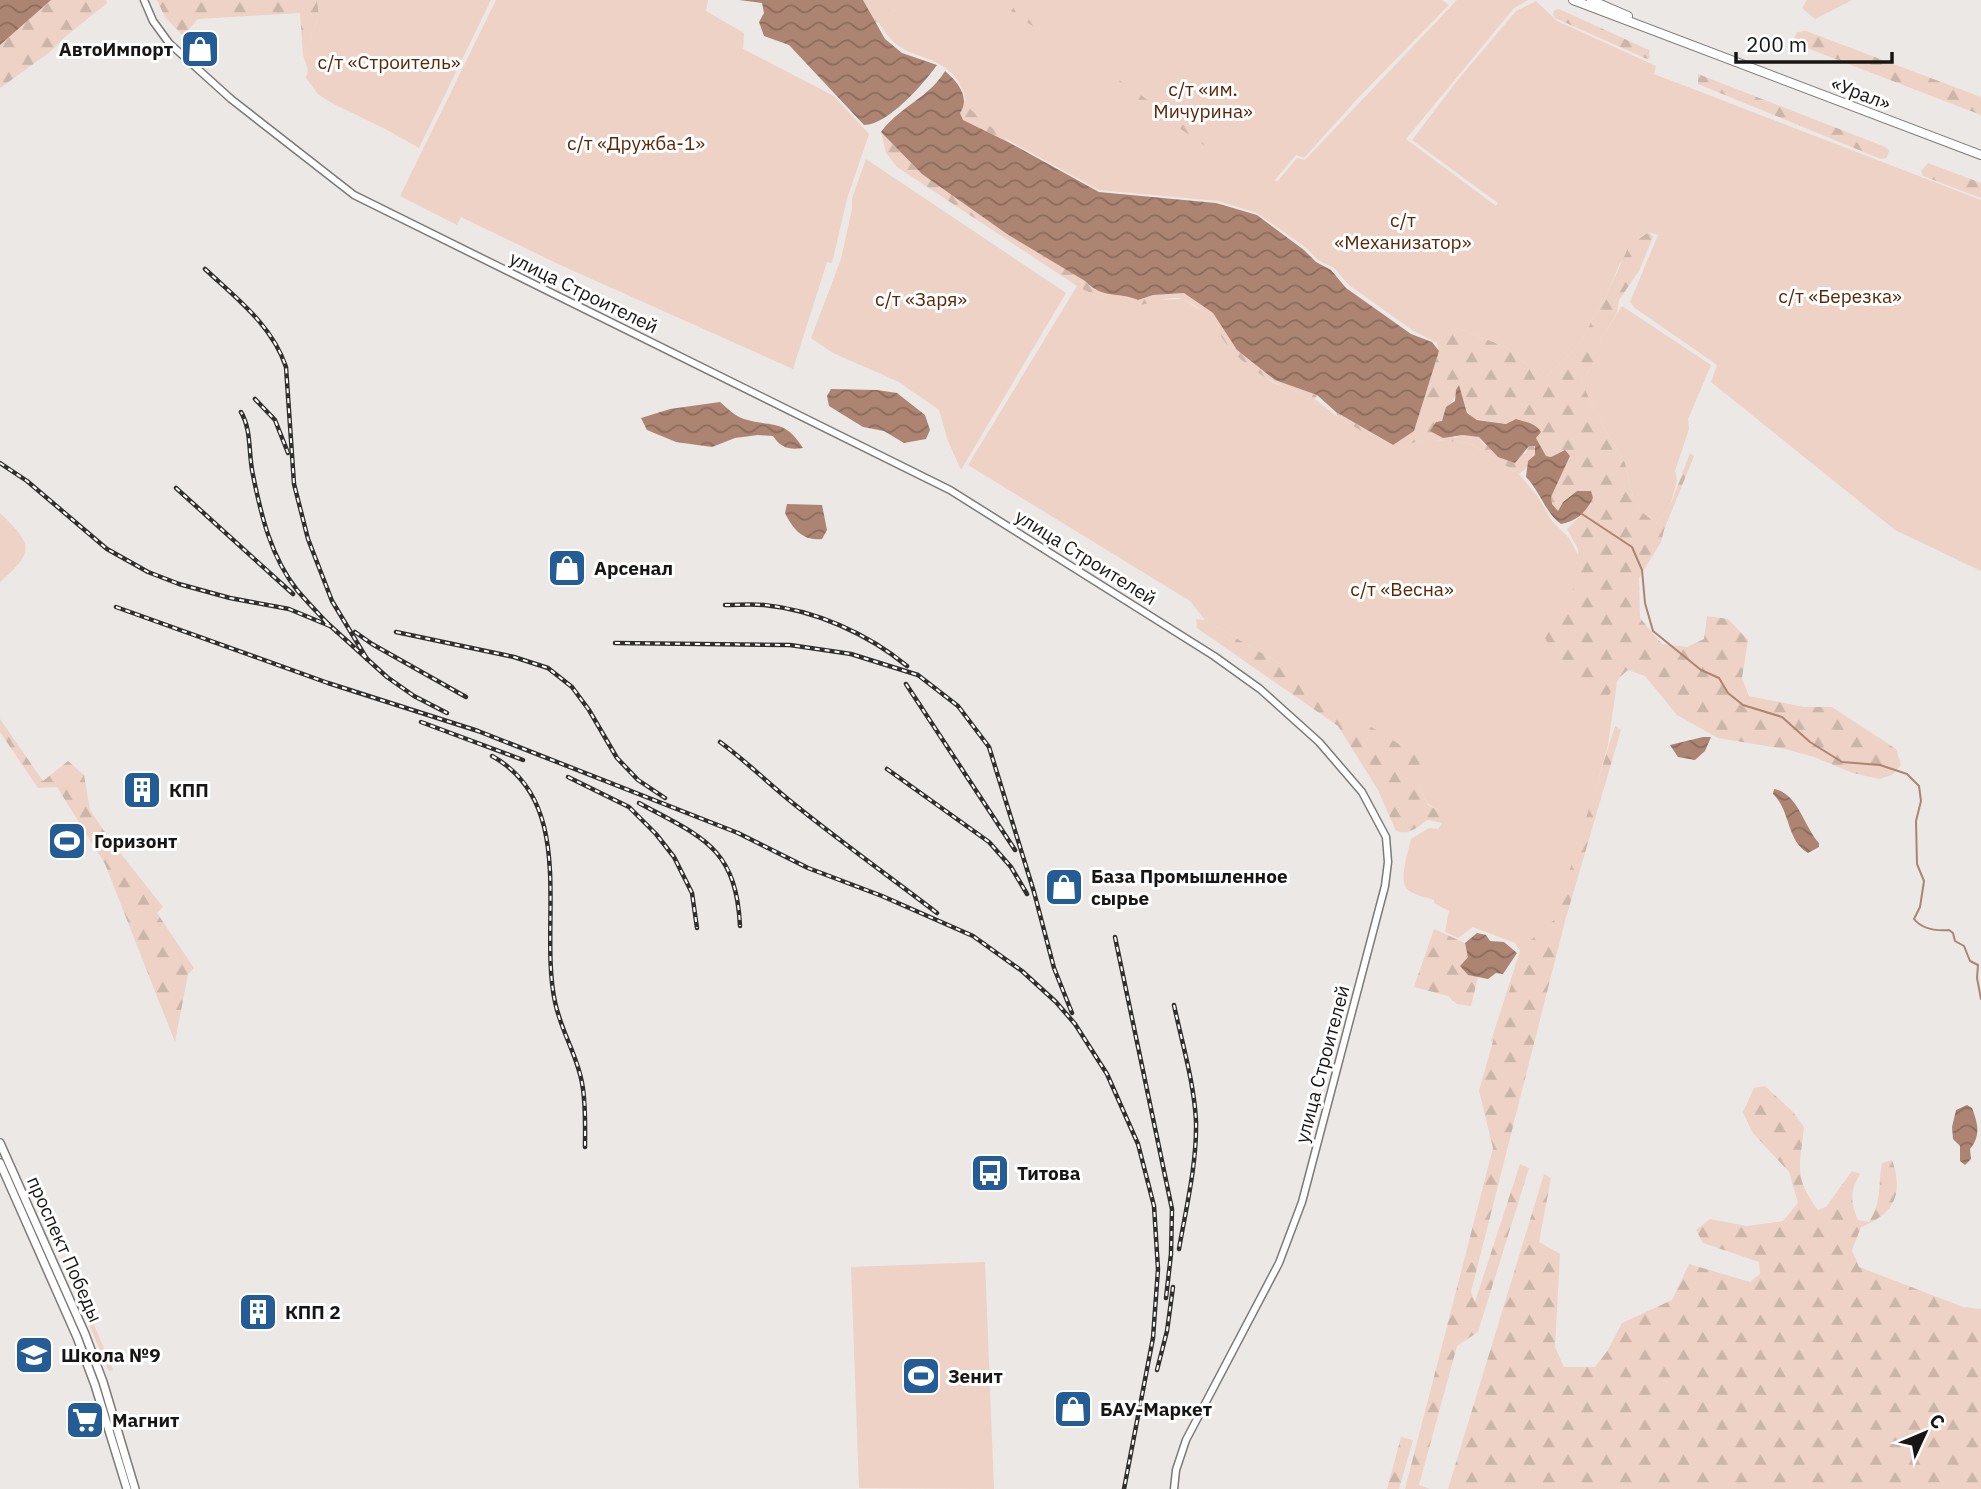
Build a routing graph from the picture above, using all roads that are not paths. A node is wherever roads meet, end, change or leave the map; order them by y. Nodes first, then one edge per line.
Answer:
1 (144, 0) edge
2 (1573, 0) edge
3 (1591, 0) edge
4 (1981, 149) edge
5 (1981, 155) edge
6 (0, 1143) edge
7 (0, 1163) edge
8 (127, 1489) edge
9 (135, 1489) edge
10 (1174, 1489) edge

1 - 10 main road, улица Строителей
2 - 5 highway, «Урал»
3 - 4 highway, «Урал»
6 - 9 main road, проспект Победы
7 - 8 main road, проспект Победы

